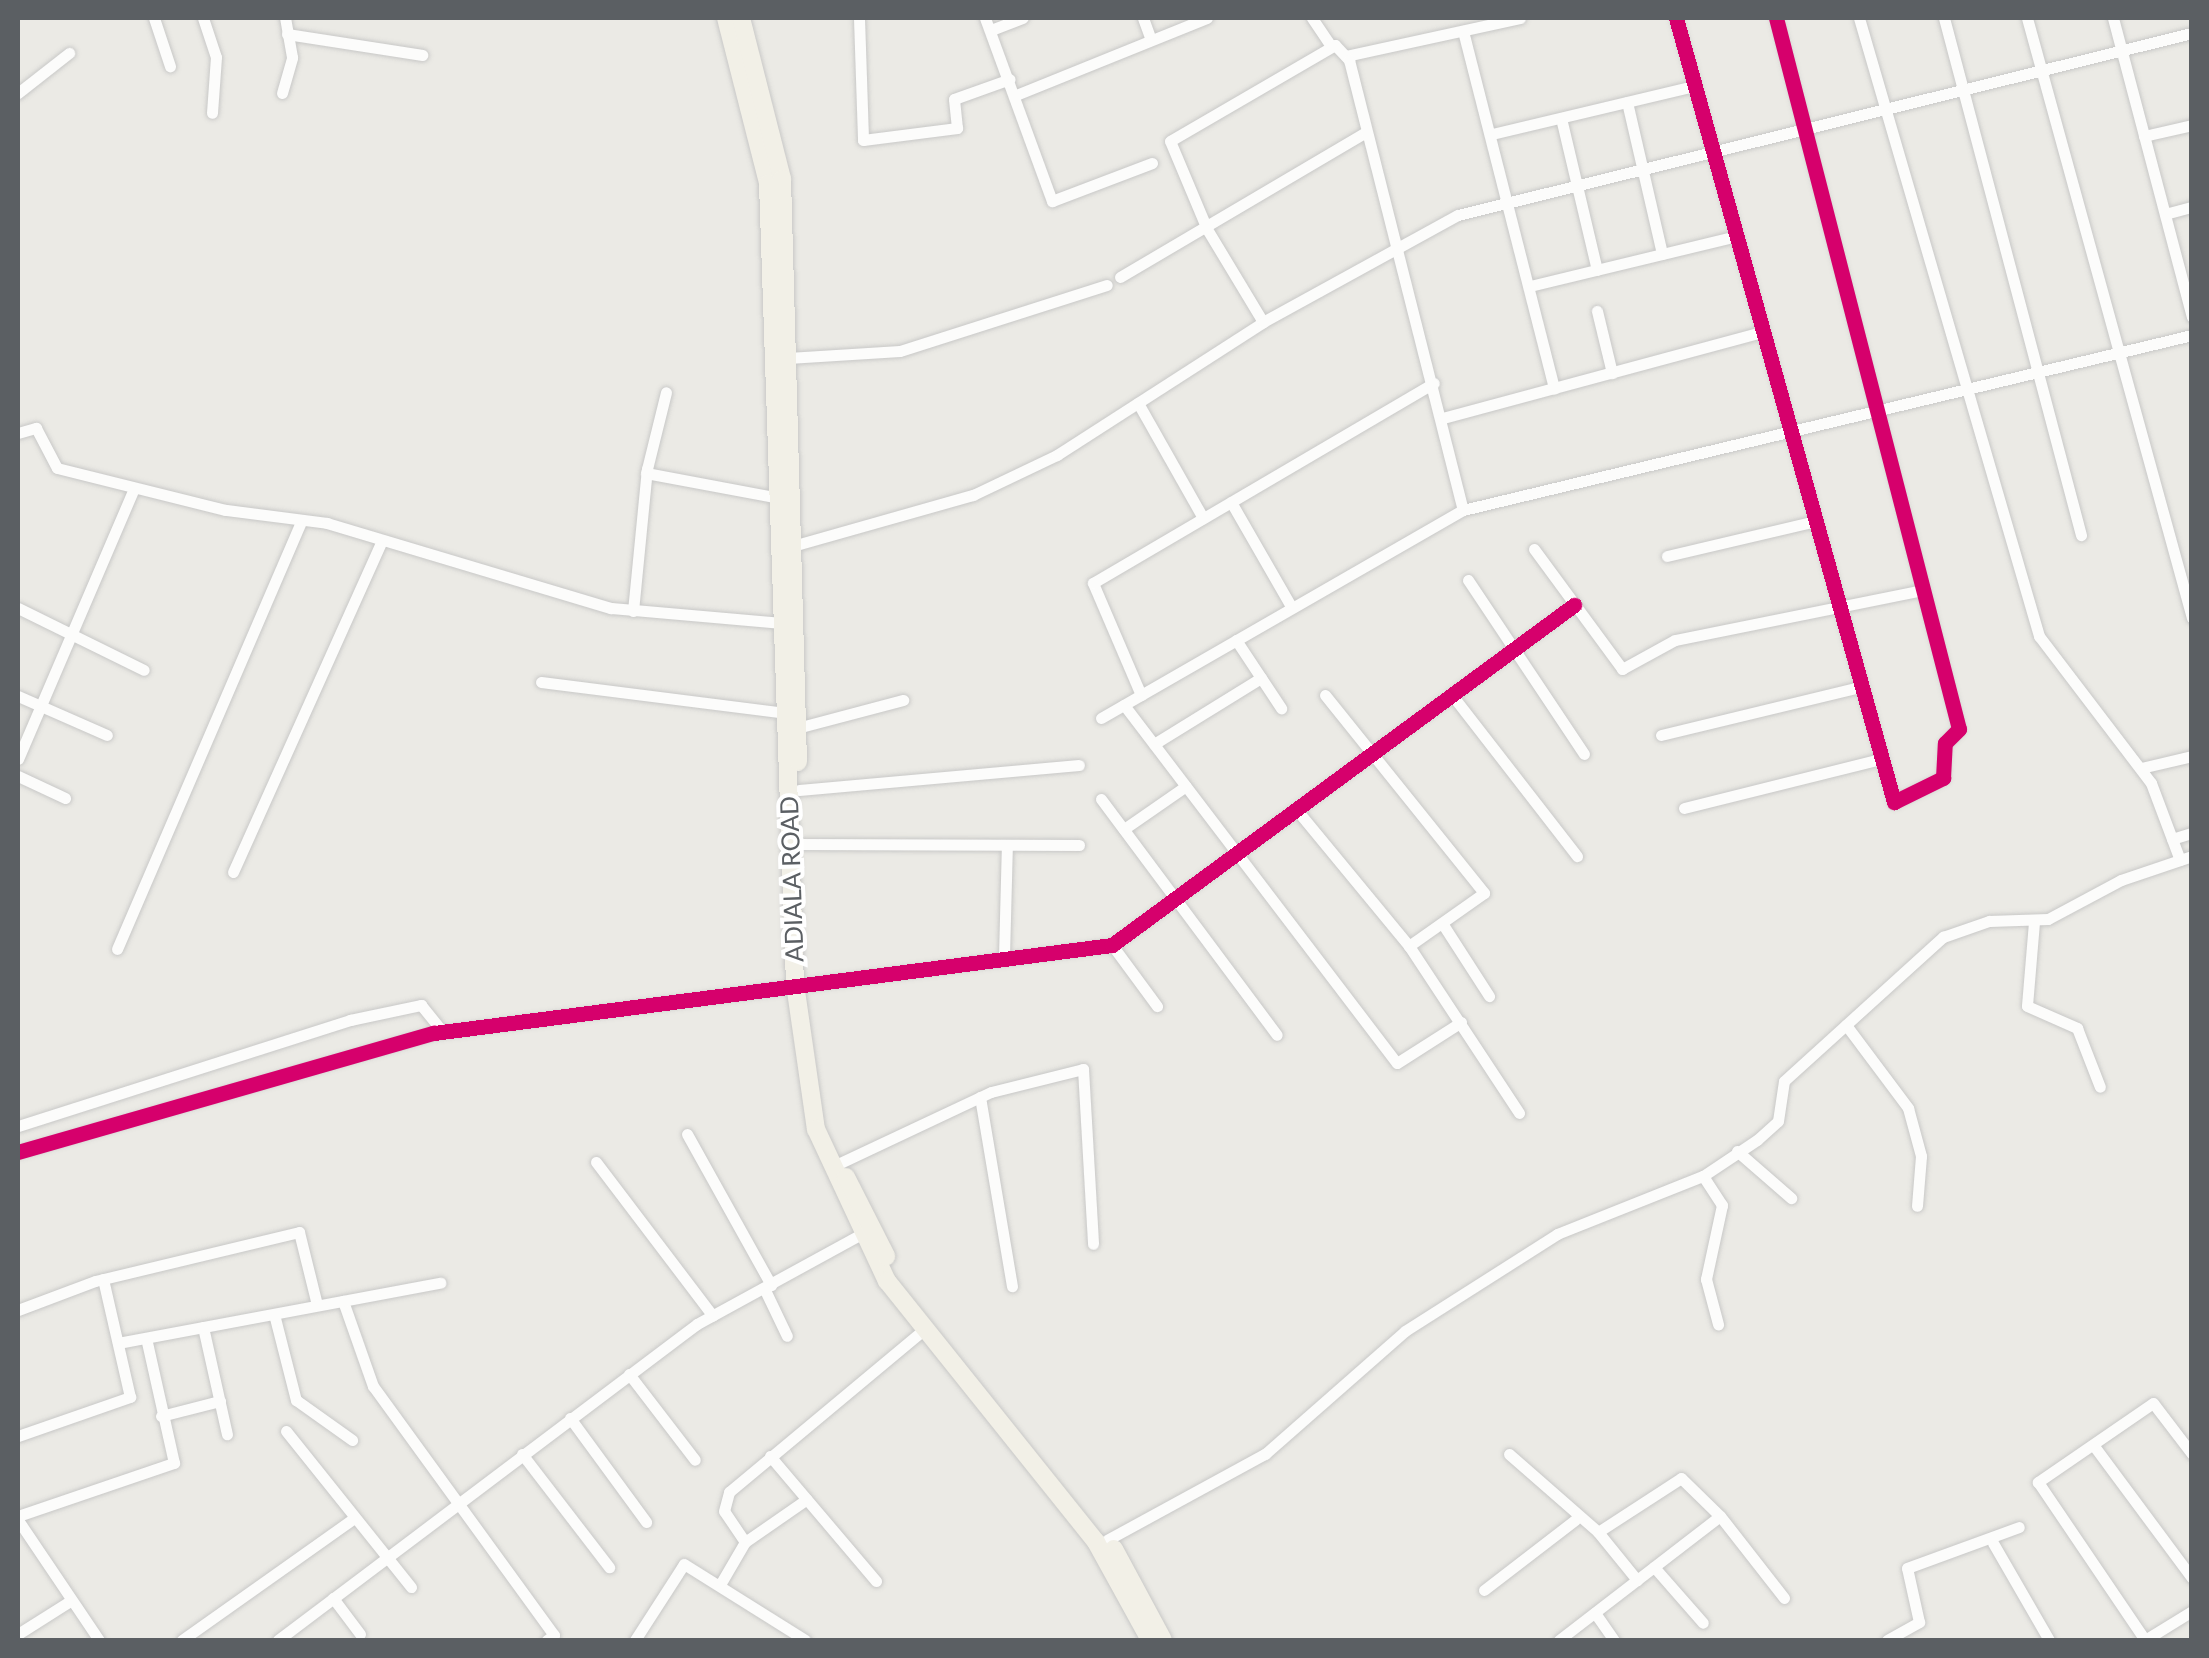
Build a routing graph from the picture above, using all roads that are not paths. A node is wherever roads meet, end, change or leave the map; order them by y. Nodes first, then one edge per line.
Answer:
1 (154, 18) edge
2 (203, 18) edge
3 (284, 18) edge
4 (726, 18) edge
5 (741, 18) edge
6 (858, 18) edge
7 (1022, 18) edge
8 (1142, 18) edge
9 (1208, 18) edge
10 (1312, 18) edge
11 (1520, 18) edge
12 (1676, 18) edge
13 (1776, 18) edge
14 (1859, 18) edge
15 (1944, 18) edge
16 (2027, 18) edge
17 (2113, 18) edge
18 (988, 24) edge
19 (1464, 31) junction
20 (2192, 33) edge
21 (288, 34) junction
22 (1151, 40) junction
23 (1331, 46) junction
24 (2122, 50) junction
25 (69, 53) dead end
26 (422, 55) dead end
27 (1346, 56) junction
28 (170, 66) dead end
29 (2041, 71) junction
30 (1010, 78) junction
31 (1694, 86) junction
32 (1962, 91) junction
33 (18, 93) edge
34 (282, 94) dead end
35 (1016, 95) junction
36 (1627, 102) junction
37 (1884, 111) junction
38 (212, 112) dead end
39 (1561, 118) junction
40 (2192, 125) edge
41 (1366, 132) junction
42 (1806, 132) junction
43 (1492, 134) junction
44 (2144, 136) junction
45 (1711, 156) junction
46 (1152, 163) dead end
47 (1644, 171) junction
48 (1578, 186) junction
49 (1511, 200) junction
50 (2192, 208) edge
51 (2165, 214) junction
52 (1207, 230) junction
53 (1733, 237) junction
54 (1398, 243) junction
55 (1662, 254) junction
56 (1597, 270) junction
57 (1120, 277) dead end
58 (1107, 285) dead end
59 (1530, 286) junction
60 (2188, 287) edge
61 (1597, 310) dead end
62 (2192, 317) edge
63 (1263, 322) junction
64 (1759, 334) junction
65 (2192, 336) edge
66 (2119, 353) junction
67 (788, 358) junction
68 (2039, 372) junction
69 (1612, 373) junction
70 (1434, 383) junction
71 (1554, 389) junction
72 (1964, 390) junction
73 (666, 392) dead end
74 (1138, 402) junction
75 (1876, 411) junction
76 (1443, 418) junction
77 (1786, 432) junction
78 (18, 433) edge
79 (646, 473) junction
80 (134, 488) junction
81 (779, 498) junction
82 (1231, 502) junction
83 (1463, 510) junction
84 (1203, 518) junction
85 (302, 520) junction
86 (1812, 522) junction
87 (2081, 535) dead end
88 (381, 542) junction
89 (796, 546) junction
90 (1534, 549) dead end
91 (1667, 556) dead end
92 (1468, 580) dead end
93 (1923, 590) junction
94 (1574, 605) junction
95 (18, 608) edge
96 (1292, 608) junction
97 (1837, 609) junction
98 (633, 611) junction
99 (2192, 618) edge
100 (782, 622) junction
101 (72, 635) junction
102 (1236, 640) junction
103 (1514, 649) junction
104 (144, 670) dead end
105 (1261, 678) junction
106 (541, 682) dead end
107 (1860, 687) junction
108 (1142, 695) junction
109 (1326, 695) dead end
110 (1452, 695) junction
111 (18, 696) edge
112 (903, 700) dead end
113 (1124, 705) junction
114 (40, 707) junction
115 (1281, 708) dead end
116 (784, 713) junction
117 (1102, 718) dead end
118 (798, 728) junction
119 (107, 735) dead end
120 (1661, 736) dead end
121 (1154, 744) junction
122 (1371, 754) junction
123 (1584, 754) dead end
124 (2192, 756) edge
125 (18, 758) edge
126 (1881, 759) junction
127 (1079, 765) dead end
128 (2141, 768) junction
129 (18, 776) edge
130 (1186, 786) junction
131 (799, 790) junction
132 (65, 798) dead end
133 (1101, 799) dead end
134 (1684, 808) dead end
135 (1296, 809) junction
136 (1124, 829) junction
137 (2192, 833) edge
138 (2172, 839) junction
139 (801, 844) junction
140 (1007, 845) junction
141 (1080, 845) dead end
142 (1236, 852) junction
143 (1577, 856) dead end
144 (2186, 858) edge
145 (233, 872) dead end
146 (1175, 898) junction
147 (2034, 922) junction
148 (1442, 923) junction
149 (1112, 945) junction
150 (1409, 946) junction
151 (116, 948) dead end
152 (1004, 956) junction
153 (801, 984) junction
154 (1489, 996) dead end
155 (1157, 1006) dead end
156 (1461, 1022) junction
157 (1846, 1025) junction
158 (442, 1032) junction
159 (1277, 1035) dead end
160 (2100, 1088) dead end
161 (980, 1096) junction
162 (1519, 1113) dead end
163 (18, 1126) edge
164 (687, 1134) dead end
165 (1737, 1151) junction
166 (18, 1152) edge
167 (596, 1162) dead end
168 (840, 1164) junction
169 (1703, 1176) junction
170 (1791, 1198) dead end
171 (1917, 1206) dead end
172 (865, 1232) junction
173 (1093, 1244) dead end
174 (103, 1279) junction
175 (440, 1283) dead end
176 (768, 1286) junction
177 (1012, 1286) dead end
178 (344, 1300) junction
179 (317, 1306) junction
180 (18, 1310) edge
181 (274, 1314) junction
182 (712, 1316) junction
183 (1718, 1324) dead end
184 (203, 1327) junction
185 (922, 1332) junction
186 (786, 1336) dead end
187 (146, 1338) junction
188 (118, 1343) junction
189 (630, 1374) junction
190 (220, 1401) junction
191 (161, 1416) junction
192 (570, 1418) junction
193 (286, 1432) dead end
194 (227, 1434) dead end
195 (18, 1436) edge
196 (352, 1440) dead end
197 (2094, 1446) junction
198 (522, 1454) junction
199 (1509, 1454) dead end
200 (2192, 1454) edge
201 (770, 1456) junction
202 (695, 1460) dead end
203 (806, 1498) junction
204 (458, 1503) junction
205 (1720, 1516) junction
206 (18, 1518) edge
207 (354, 1518) junction
208 (1575, 1520) junction
209 (646, 1522) dead end
210 (2019, 1527) dead end
211 (1598, 1532) junction
212 (1106, 1540) junction
213 (744, 1542) junction
214 (1993, 1542) junction
215 (386, 1558) junction
216 (609, 1567) dead end
217 (1654, 1567) junction
218 (2192, 1578) edge
219 (1637, 1580) junction
220 (876, 1581) dead end
221 (722, 1582) junction
222 (411, 1588) dead end
223 (1484, 1590) dead end
224 (333, 1598) junction
225 (1784, 1598) dead end
226 (70, 1601) junction
227 (2192, 1611) edge
228 (1595, 1613) junction
229 (1703, 1623) dead end
230 (18, 1634) edge
231 (360, 1634) dead end
232 (99, 1640) edge
233 (182, 1640) edge
234 (278, 1640) edge
235 (546, 1640) edge
236 (634, 1640) edge
237 (805, 1640) edge
238 (1150, 1640) edge
239 (1163, 1640) edge
240 (1559, 1640) edge
241 (1614, 1640) edge
242 (1887, 1640) edge
243 (2049, 1640) edge

1 - 28 street
2 - 38 street
3 - 21 street
4 - 81 main road, ADIALA ROAD
5 - 67 main road, ADIALA ROAD
6 - 30 street
7 - 18 street
8 - 22 street
9 - 22 street
10 - 23 street
11 - 19 street
12 - 31 street
13 - 42 street
14 - 37 street
15 - 32 street
16 - 29 street
17 - 24 street
18 - 30 street
19 - 27 street
19 - 43 street
20 - 24 street
21 - 26 street
21 - 34 street
22 - 35 street
23 - 27 street
23 - 52 street
24 - 29 street
24 - 44 street
25 - 33 street
27 - 41 street
29 - 32 street
29 - 66 street
30 - 35 street
31 - 36 street
31 - 45 street
32 - 37 street
32 - 68 street
35 - 46 street
36 - 39 street
36 - 47 street
37 - 42 street
37 - 72 street
39 - 43 street
39 - 48 street
40 - 44 street
41 - 52 street
41 - 54 street
42 - 45 street
42 - 75 street
43 - 49 street
44 - 51 street
45 - 47 street
45 - 53 street
47 - 48 street
47 - 55 street
48 - 49 street
48 - 56 street
49 - 54 street
49 - 59 street
50 - 51 street
51 - 60 street
52 - 57 street
52 - 63 street
53 - 55 street
53 - 64 street
54 - 63 street
54 - 70 street
55 - 56 street
56 - 59 street
58 - 67 street
59 - 71 street
60 - 62 street
61 - 69 street
63 - 74 street
64 - 69 street
64 - 77 street
65 - 66 street
66 - 68 street
66 - 99 street
67 - 89 main road, ADIALA ROAD
68 - 72 street
68 - 87 street
69 - 71 street
70 - 76 street
70 - 82 street
71 - 76 street
72 - 75 street
72 - 128 street
73 - 79 street
74 - 84 street
74 - 89 street
75 - 77 street
75 - 93 street
76 - 83 street
77 - 83 street
77 - 86 street
78 - 80 street
79 - 81 street
79 - 98 street
80 - 85 street
80 - 101 street
81 - 100 main road, ADIALA ROAD
82 - 84 street
82 - 96 street
83 - 96 street
84 - 108 street
85 - 88 street
85 - 151 street
86 - 91 street
86 - 97 street
88 - 98 street
88 - 145 street
89 - 118 main road, ADIALA ROAD
90 - 94 street
92 - 103 street
93 - 97 street
93 - 126 street
94 - 97 street
94 - 103 street
95 - 101 street
96 - 102 street
97 - 107 street
98 - 100 street
100 - 116 main road, ADIALA ROAD
101 - 104 street
101 - 114 street
102 - 105 street
102 - 108 street
103 - 110 street
103 - 123 street
105 - 115 street
105 - 121 street
106 - 116 street
107 - 120 street
107 - 126 street
108 - 113 street
109 - 122 street
110 - 122 street
110 - 143 street
111 - 114 street
112 - 118 street
113 - 117 street
113 - 121 street
114 - 119 street
114 - 125 street
116 - 153 main road, ADIALA ROAD
118 - 131 main road, ADIALA ROAD
121 - 130 street
122 - 135 street
122 - 148 street
124 - 128 street
126 - 134 street
127 - 131 street
128 - 138 street
129 - 132 street
130 - 136 street
130 - 142 street
131 - 139 main road, ADIALA ROAD
133 - 136 street
135 - 142 street
135 - 150 street
136 - 146 street
137 - 138 street
138 - 144 street
139 - 140 street
139 - 153 main road, ADIALA ROAD
140 - 141 street
140 - 152 street
142 - 146 street
142 - 156 street
144 - 147 street
146 - 149 street
146 - 159 street
147 - 157 street
147 - 160 street
148 - 150 street
148 - 154 street
149 - 152 street
149 - 155 street
150 - 156 street
152 - 153 street
153 - 158 street
153 - 168 main road, ADIALA ROAD
153 - 172 main road, ADIALA ROAD
156 - 162 street
157 - 165 street
157 - 171 street
158 - 163 street
158 - 166 street
161 - 168 street
161 - 173 street
161 - 177 street
164 - 176 street
165 - 169 street
165 - 170 street
167 - 182 street
168 - 172 main road, ADIALA ROAD
169 - 183 street
169 - 212 street
172 - 176 street
172 - 185 main road, ADIALA ROAD
172 - 212 main road, ADIALA ROAD
174 - 179 street
174 - 180 street
174 - 188 street
175 - 178 street
176 - 182 street
176 - 186 street
178 - 179 street
178 - 204 street
179 - 181 street
181 - 184 street
181 - 196 street
182 - 189 street
184 - 187 street
184 - 190 street
185 - 201 street
185 - 238 main road, ADIALA ROAD
187 - 188 street
187 - 191 street
188 - 195 street
189 - 192 street
189 - 202 street
190 - 191 street
190 - 194 street
191 - 206 street
192 - 198 street
192 - 209 street
193 - 207 street
197 - 200 street
197 - 218 street
197 - 227 street
198 - 204 street
198 - 216 street
199 - 208 street
201 - 203 street
201 - 213 street
203 - 213 street
203 - 220 street
204 - 215 street
204 - 235 street
205 - 211 street
205 - 217 street
205 - 225 street
206 - 226 street
207 - 215 street
207 - 233 street
208 - 211 street
208 - 223 street
210 - 214 street
211 - 219 street
212 - 239 main road, ADIALA ROAD
213 - 221 street
214 - 242 street
214 - 243 street
215 - 222 street
215 - 224 street
217 - 219 street
217 - 229 street
219 - 228 street
221 - 236 street
221 - 237 street
224 - 231 street
224 - 234 street
226 - 230 street
226 - 232 street
228 - 240 street
228 - 241 street

